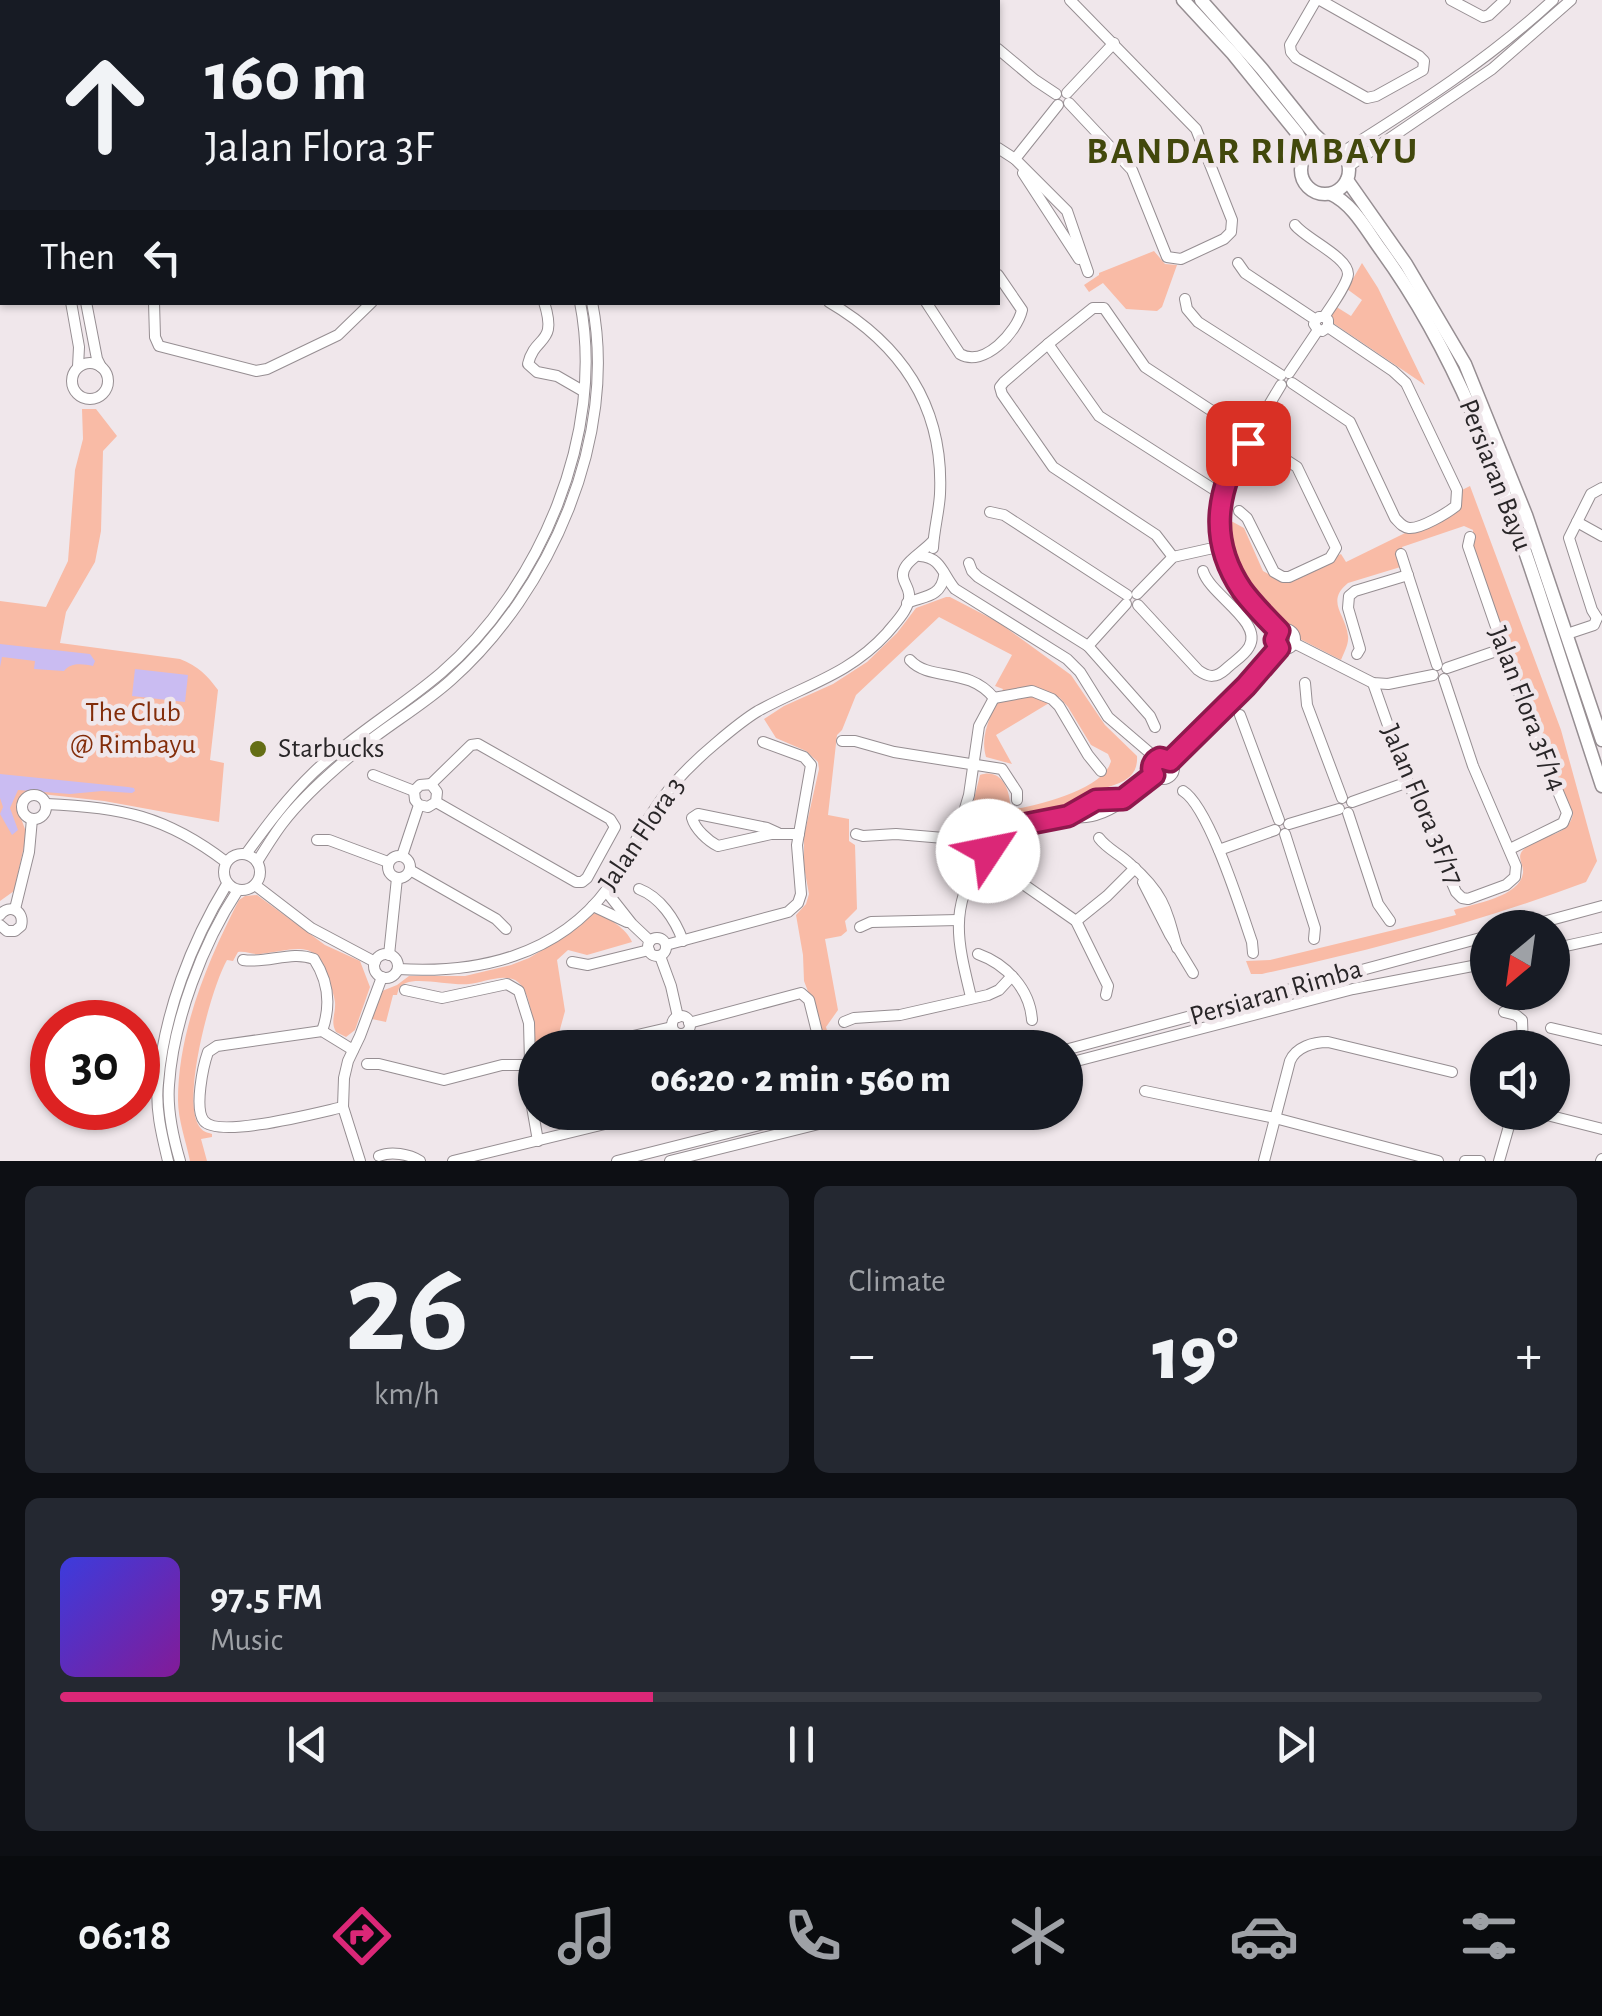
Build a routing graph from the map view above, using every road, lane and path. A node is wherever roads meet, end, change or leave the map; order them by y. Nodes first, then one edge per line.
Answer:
1 (1070, 0) edge
2 (1183, 0) edge
3 (1201, 0) edge
4 (1318, 0) edge
5 (1450, 0) edge
6 (1505, 0) edge
7 (1553, 0) edge
8 (1570, 0) edge
9 (1114, 43) junction
10 (1000, 51) edge
11 (1063, 99) junction
12 (1326, 146) junction
13 (1000, 149) edge
14 (1342, 153) junction
15 (1305, 156) junction
16 (1015, 159) junction
17 (1348, 173) junction
18 (1331, 194) junction
19 (1296, 225) dead end
20 (1238, 263) dead end
21 (1000, 277) edge
22 (1184, 299) dead end
23 (72, 305) edge
24 (87, 305) edge
25 (154, 305) edge
26 (369, 305) edge
27 (545, 305) edge
28 (580, 305) edge
29 (592, 305) edge
30 (834, 305) edge
31 (928, 305) edge
32 (1321, 323) junction
33 (1048, 344) junction
34 (78, 367) junction
35 (101, 367) junction
36 (1286, 379) junction
37 (584, 391) junction
38 (1249, 436) junction
39 (1602, 488) edge
40 (1222, 494) junction
41 (990, 512) dead end
42 (1239, 512) dead end
43 (1577, 522) junction
44 (1602, 536) edge
45 (1470, 537) dead end
46 (933, 541) junction
47 (1222, 546) junction
48 (1402, 554) dead end
49 (920, 556) junction
50 (933, 558) junction
51 (1173, 558) junction
52 (969, 562) dead end
53 (1203, 571) dead end
54 (1408, 575) junction
55 (944, 576) junction
56 (940, 589) junction
57 (955, 589) junction
58 (908, 597) junction
59 (1132, 599) junction
60 (1600, 620) edge
61 (1279, 631) junction
62 (1566, 634) junction
63 (1294, 643) junction
64 (1088, 646) junction
65 (1279, 648) junction
66 (1502, 649) junction
67 (1357, 654) dead end
68 (910, 660) dead end
69 (1440, 672) junction
70 (1305, 683) dead end
71 (1373, 683) junction
72 (994, 698) junction
73 (1240, 716) dead end
74 (1155, 727) dead end
75 (1602, 740) edge
76 (842, 741) dead end
77 (762, 742) dead end
78 (1157, 760) junction
79 (1170, 761) junction
80 (974, 764) junction
81 (1101, 771) dead end
82 (373, 775) dead end
83 (1154, 775) junction
84 (1408, 782) junction
85 (431, 784) junction
86 (1602, 786) edge
87 (414, 791) junction
88 (1183, 791) dead end
89 (1017, 800) dead end
90 (436, 802) junction
91 (46, 804) junction
92 (419, 804) junction
93 (1345, 806) junction
94 (32, 819) junction
95 (1282, 827) junction
96 (778, 833) junction
97 (799, 834) junction
98 (856, 834) dead end
99 (1099, 838) dead end
100 (956, 839) junction
101 (316, 840) dead end
102 (1510, 849) junction
103 (1220, 850) junction
104 (246, 854) junction
105 (402, 856) junction
106 (984, 857) junction
107 (226, 862) junction
108 (257, 862) junction
109 (388, 862) junction
110 (1135, 868) junction
111 (410, 870) junction
112 (397, 878) junction
113 (227, 884) junction
114 (255, 885) junction
115 (639, 889) dead end
116 (238, 890) junction
117 (606, 891) junction
118 (593, 906) junction
119 (1602, 906) edge
120 (15, 909) junction
121 (0, 915) edge
122 (1570, 915) edge
123 (958, 920) junction
124 (1390, 920) dead end
125 (1076, 921) junction
126 (632, 924) junction
127 (0, 925) edge
128 (860, 928) dead end
129 (506, 929) dead end
130 (1602, 938) edge
131 (1314, 939) dead end
132 (682, 941) junction
133 (1470, 941) edge
134 (1570, 946) edge
135 (653, 949) junction
136 (1254, 953) dead end
137 (978, 954) dead end
138 (389, 955) junction
139 (243, 960) dead end
140 (376, 962) junction
141 (572, 962) dead end
142 (1470, 966) edge
143 (398, 969) junction
144 (1193, 972) dead end
145 (1012, 976) junction
146 (382, 977) junction
147 (404, 990) dead end
148 (1106, 995) dead end
149 (971, 998) junction
150 (1504, 1012) dead end
151 (1032, 1020) dead end
152 (844, 1022) dead end
153 (678, 1026) junction
154 (1551, 1028) dead end
155 (528, 1030) edge
156 (661, 1030) edge
157 (680, 1030) edge
158 (688, 1030) edge
159 (688, 1030) edge
160 (817, 1030) edge
161 (1522, 1030) edge
162 (322, 1032) junction
163 (1602, 1040) edge
164 (1083, 1045) edge
165 (353, 1050) junction
166 (1083, 1059) edge
167 (367, 1064) dead end
168 (518, 1065) edge
169 (1452, 1072) dead end
170 (1145, 1091) dead end
171 (343, 1107) junction
172 (1274, 1118) junction
173 (1570, 1121) edge
174 (1602, 1129) edge
175 (536, 1130) edge
176 (582, 1130) edge
177 (739, 1130) edge
178 (795, 1130) edge
179 (1507, 1130) edge
180 (538, 1141) junction
181 (379, 1156) dead end
182 (1497, 1160) edge
183 (168, 1161) edge
184 (180, 1161) edge
185 (360, 1161) edge
186 (420, 1161) edge
187 (453, 1161) edge
188 (617, 1161) edge
189 (670, 1161) edge
190 (1264, 1161) edge
191 (1438, 1161) edge
192 (1466, 1161) edge
193 (1480, 1161) edge

1 - 9 street
2 - 15 main road
3 - 12 main road
4 - 4 street
5 - 6 street
7 - 14 street
8 - 17 street
9 - 11 street
9 - 11 street
10 - 11 street
11 - 16 street
12 - 14 main road
12 - 15 main road
13 - 16 street
14 - 17 main road
15 - 18 main road
16 - 16 street
17 - 18 main road
17 - 62 main road, Persiaran Bayu
18 - 86 main road, Persiaran Bayu
19 - 32 street
20 - 32 street
21 - 31 street
22 - 36 street
23 - 34 street
24 - 35 street
25 - 26 street
27 - 37 street
28 - 37 street
29 - 108 street
30 - 46 street
32 - 36 street
32 - 36 street
33 - 38 street
33 - 40 street
33 - 51 street
34 - 35 street
34 - 35 street
36 - 38 street
37 - 104 street
38 - 40 street
38 - 42 street
39 - 43 street
40 - 47 street
41 - 59 street
43 - 44 street
43 - 60 street
45 - 66 street, Jalan Flora 3F/14
46 - 49 street, Jalan Flora 3
46 - 50 street
47 - 51 street
47 - 61 street
48 - 54 street
49 - 50 street
49 - 58 street, Jalan Flora 3
50 - 55 street
51 - 59 street
52 - 64 street
53 - 59 street
54 - 67 street
54 - 69 street
55 - 56 street
55 - 57 street
56 - 57 street
56 - 58 street, Jalan Flora 3
57 - 78 street
58 - 117 street, Jalan Flora 3
59 - 64 street
60 - 62 street
61 - 63 street
61 - 65 street
62 - 75 main road, Persiaran Bayu
63 - 65 street
63 - 71 street
64 - 74 street
65 - 79 street
66 - 69 street
66 - 102 street, Jalan Flora 3F/14
68 - 72 street
69 - 71 street
69 - 102 street
70 - 93 street
71 - 84 street, Jalan Flora 3F/17
72 - 80 street
72 - 81 street
73 - 95 street
76 - 80 street
77 - 97 street
78 - 79 street
78 - 83 street
79 - 83 street
80 - 89 street
80 - 100 street
82 - 87 street
83 - 106 street
84 - 93 street
84 - 102 street, Jalan Flora 3F/17
85 - 87 street
85 - 90 street
85 - 90 street
87 - 92 street
88 - 103 street
90 - 92 street
91 - 94 street
91 - 94 street
91 - 107 street
92 - 105 street
93 - 95 street
93 - 124 street
94 - 120 street
95 - 103 street
95 - 131 street
96 - 96 street
96 - 97 street
97 - 132 street
98 - 100 street
99 - 110 street
100 - 106 street
101 - 109 street
103 - 136 street
104 - 107 street
104 - 108 street
105 - 109 street
105 - 111 street
106 - 123 street
106 - 125 street
107 - 113 street
108 - 114 street
109 - 112 street
110 - 125 street
110 - 144 street
111 - 112 street
111 - 129 street
112 - 138 street
113 - 116 street
113 - 183 street
114 - 116 street
114 - 140 street
115 - 132 street
116 - 184 street
117 - 118 street, Jalan Flora 3
117 - 126 street
118 - 126 street
118 - 143 street, Jalan Flora 3
119 - 122 street
120 - 121 street
120 - 127 street
123 - 128 street
123 - 149 street
125 - 148 street
126 - 135 street
130 - 134 street
132 - 135 street
133 - 164 street, Persiaran Rimba
135 - 141 street
135 - 153 street
137 - 145 street
138 - 140 street
138 - 143 street
139 - 162 street
140 - 146 street
142 - 166 street, Persiaran Rimba
143 - 146 street, Jalan Flora 3
145 - 149 street
145 - 151 street
146 - 165 street
147 - 155 street
149 - 152 street
150 - 161 street
153 - 156 street
153 - 157 street
153 - 158 street
154 - 163 street
159 - 160 street
162 - 165 street
162 - 171 street
165 - 171 street
167 - 168 street
169 - 172 street
170 - 172 street
171 - 185 street
172 - 190 street
172 - 191 street
173 - 174 street
175 - 180 street
176 - 180 street
177 - 188 street
178 - 189 street
179 - 182 street
180 - 187 street
181 - 186 street
192 - 193 street

